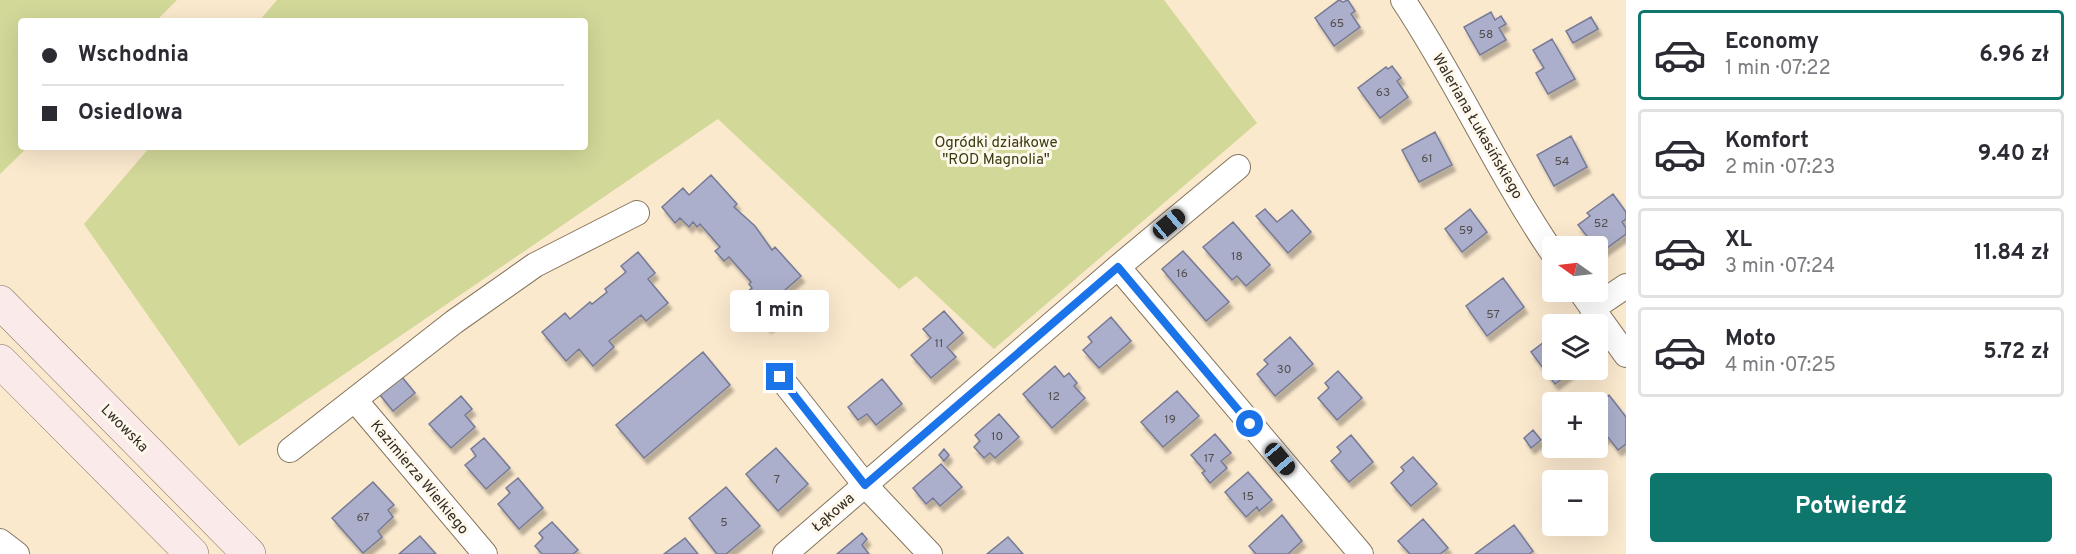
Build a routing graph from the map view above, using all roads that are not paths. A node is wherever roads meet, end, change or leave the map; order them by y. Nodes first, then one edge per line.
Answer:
1 (1403, 0) edge
2 (1238, 167) dead end
3 (637, 213) dead end
4 (1542, 236) edge
5 (1118, 267) junction
6 (1626, 286) edge
7 (1608, 292) edge
8 (1587, 302) edge
9 (0, 303) edge
10 (1626, 355) edge
11 (0, 361) edge
12 (780, 377) dead end
13 (356, 400) junction
14 (290, 450) dead end
15 (865, 485) junction
16 (0, 541) edge
17 (1353, 551) edge
18 (17, 554) edge
19 (192, 554) edge
20 (249, 554) edge
21 (485, 554) edge
22 (785, 554) edge
23 (930, 554) edge

1 - 4 street, Waleriana Łukasińskiego
2 - 5 street, Łąkowa
3 - 13 street
5 - 15 street, Łąkowa
5 - 17 street
6 - 7 street
8 - 10 street
9 - 20 main road, Lwowska
11 - 19 main road
12 - 15 street
13 - 14 street
13 - 21 street, Kazimierza Wielkiego
15 - 22 street, Łąkowa
15 - 23 street
16 - 18 street

